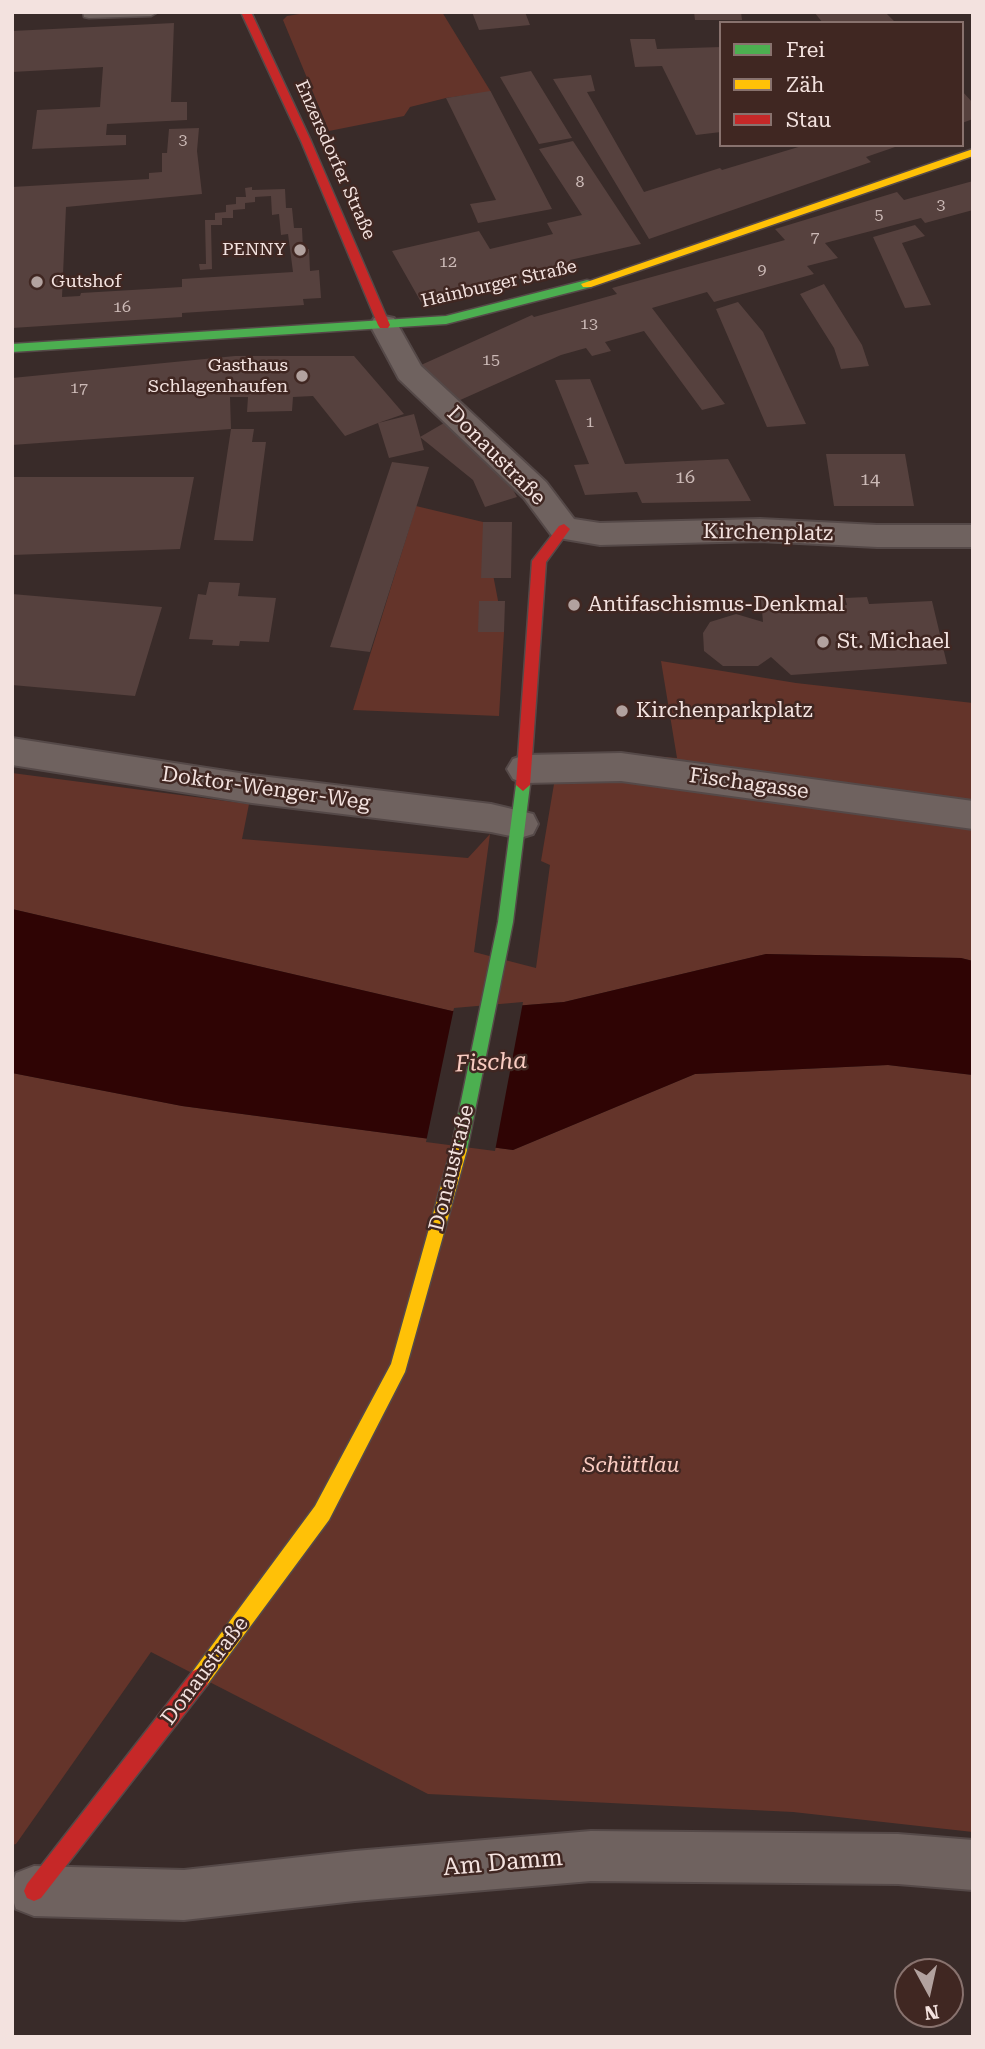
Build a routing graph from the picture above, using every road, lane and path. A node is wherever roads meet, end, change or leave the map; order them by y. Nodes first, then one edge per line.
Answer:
1 (151, 12) edge
2 (246, 12) edge
3 (89, 15) dead end
4 (973, 152) edge
5 (384, 325) junction
6 (12, 348) edge
7 (564, 529) junction
8 (973, 536) edge
9 (12, 751) edge
10 (525, 768) junction
11 (973, 815) edge
12 (520, 824) junction
13 (973, 1865) edge
14 (34, 1891) joint

1 - 3 lane
2 - 5 main road, Enzersdorfer Straße
4 - 5 main road, Hainburger Straße
5 - 6 main road, Hainburger Straße
5 - 7 street, Donaustraße
7 - 8 street, Kirchenplatz
7 - 10 main road, Donaustraße
9 - 12 street, Doktor-Wenger-Weg
10 - 11 street, Fischagasse
10 - 12 main road, Donaustraße
12 - 14 main road, Donaustraße
13 - 14 street, Am Damm

